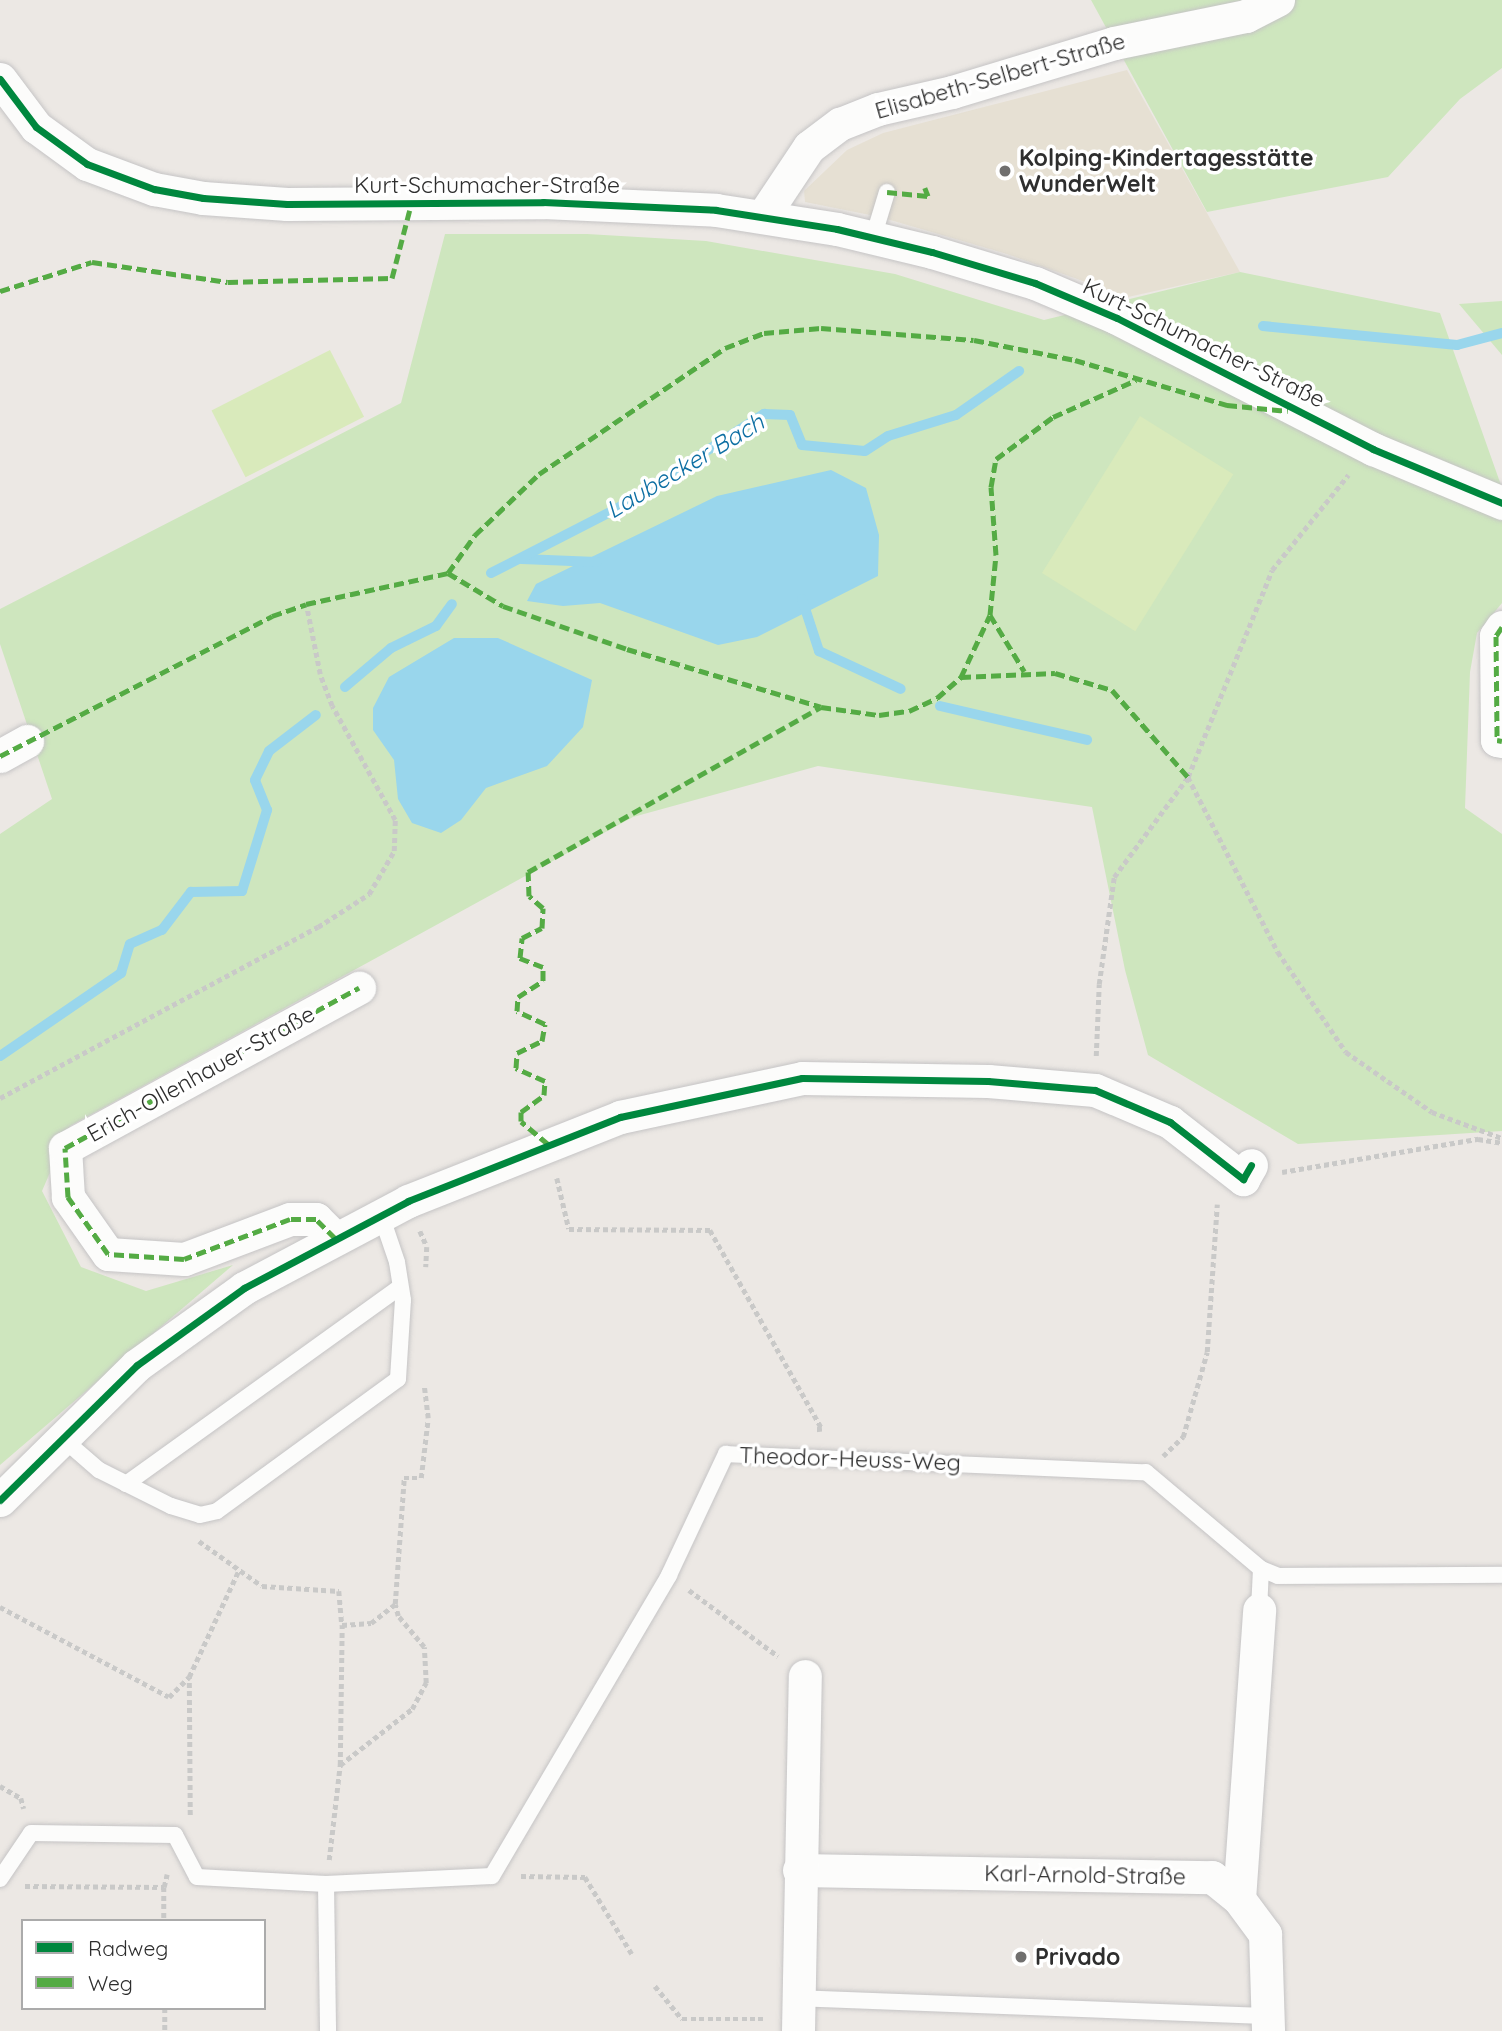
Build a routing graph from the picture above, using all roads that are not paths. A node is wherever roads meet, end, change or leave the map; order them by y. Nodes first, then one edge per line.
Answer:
1 (1278, 0) edge
2 (0, 79) edge
3 (887, 192) dead end
4 (763, 216) junction
5 (873, 238) junction
6 (1502, 503) edge
7 (1502, 627) edge
8 (1499, 663) edge
9 (1502, 741) edge
10 (359, 988) dead end
11 (1247, 1172) road end
12 (381, 1215) junction
13 (335, 1238) junction
14 (400, 1287) junction
15 (62, 1438) junction
16 (126, 1484) junction
17 (0, 1500) edge
18 (1261, 1569) junction
19 (1502, 1575) edge
20 (1259, 1610) joint
21 (805, 1676) road end
22 (799, 1870) junction
23 (7, 1882) edge
24 (326, 1884) junction
25 (1239, 1899) junction
26 (797, 2016) edge
27 (1269, 2023) edge
28 (328, 2031) edge

1 - 4 street, Elisabeth-Selbert-Straße
2 - 4 street, Kurt-Schumacher-Straße
3 - 5 lane
4 - 5 street, Kurt-Schumacher-Straße
5 - 6 street, Kurt-Schumacher-Straße
7 - 8 street
8 - 9 street
10 - 13 street, Erich-Ollenhauer-Straße
11 - 12 street
12 - 13 street
12 - 14 lane
13 - 15 street
14 - 16 lane
14 - 16 lane
15 - 16 lane
15 - 17 street
18 - 19 lane
18 - 20 lane
18 - 24 lane, Theodor-Heuss-Weg
20 - 25 street
21 - 22 street
22 - 25 street, Karl-Arnold-Straße
22 - 26 street
23 - 24 lane
24 - 28 lane
25 - 27 street, Karl-Arnold-Straße
26 - 27 lane, Karl-Arnold-Straße

